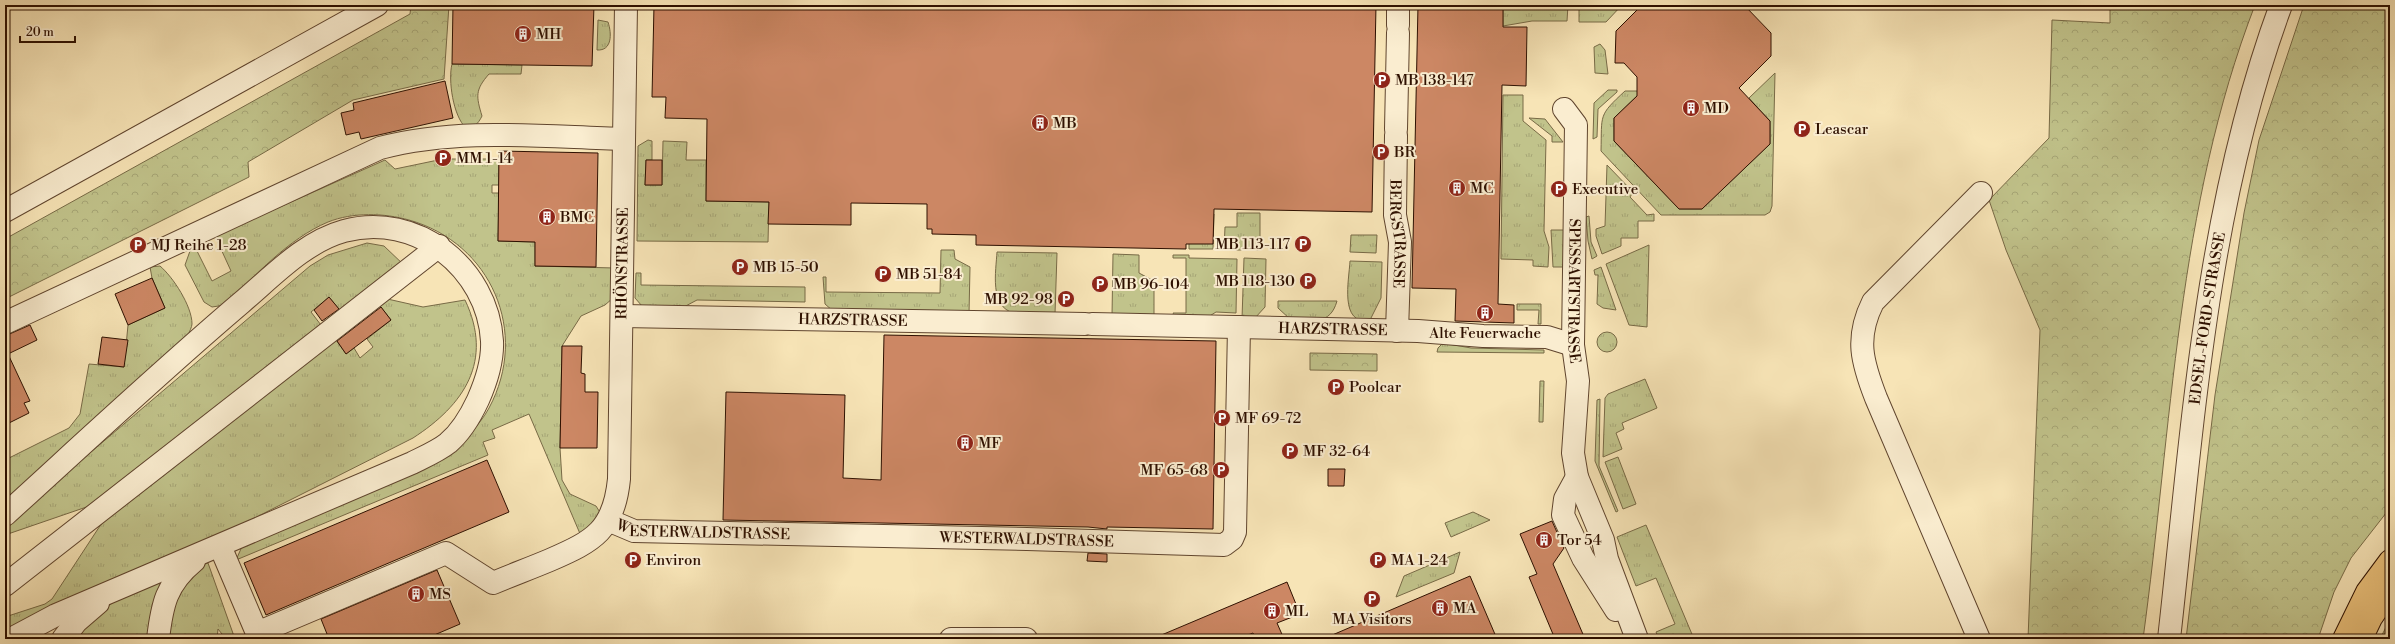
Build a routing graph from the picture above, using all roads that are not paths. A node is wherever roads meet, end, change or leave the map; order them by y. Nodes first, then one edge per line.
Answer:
1 (377, 5) edge
2 (626, 5) edge
3 (2281, 5) edge
4 (1398, 21) edge
5 (1564, 109) dead end
6 (624, 139) junction
7 (1981, 193) dead end
8 (5, 211) edge
9 (439, 246) junction
10 (622, 316) junction
11 (5, 323) edge
12 (1239, 327) junction
13 (1397, 330) junction
14 (1573, 345) junction
15 (5, 515) edge
16 (608, 520) junction
17 (212, 549) junction
18 (2390, 561) edge
19 (5, 585) edge
20 (120, 587) junction
21 (2390, 590) edge
22 (11, 639) edge
23 (63, 639) edge
24 (158, 639) edge
25 (951, 639) edge
26 (1026, 639) edge
27 (1637, 639) edge
28 (1979, 639) edge
29 (2169, 639) edge
30 (2344, 639) edge
31 (2361, 639) edge

1 - 8 street
2 - 6 street, RHÖNSTRASSE
3 - 29 street, EDSEL-FORD-STRASSE
4 - 13 street, BERGSTRASSE
5 - 14 street, SPESSARTSTRASSE
6 - 10 street, RHÖNSTRASSE
6 - 11 street
7 - 28 street
9 - 15 street
9 - 17 street
9 - 19 street
10 - 12 street, HARZSTRASSE
10 - 16 street, RHÖNSTRASSE
12 - 13 street, HARZSTRASSE
12 - 16 street, WESTERWALDSTRASSE
13 - 14 street, HARZSTRASSE
14 - 27 street, SPESSARTSTRASSE
16 - 17 street, RHÖNSTRASSE
17 - 20 street
17 - 24 street
18 - 30 highway
20 - 22 street
20 - 23 street
21 - 31 highway
25 - 26 street

